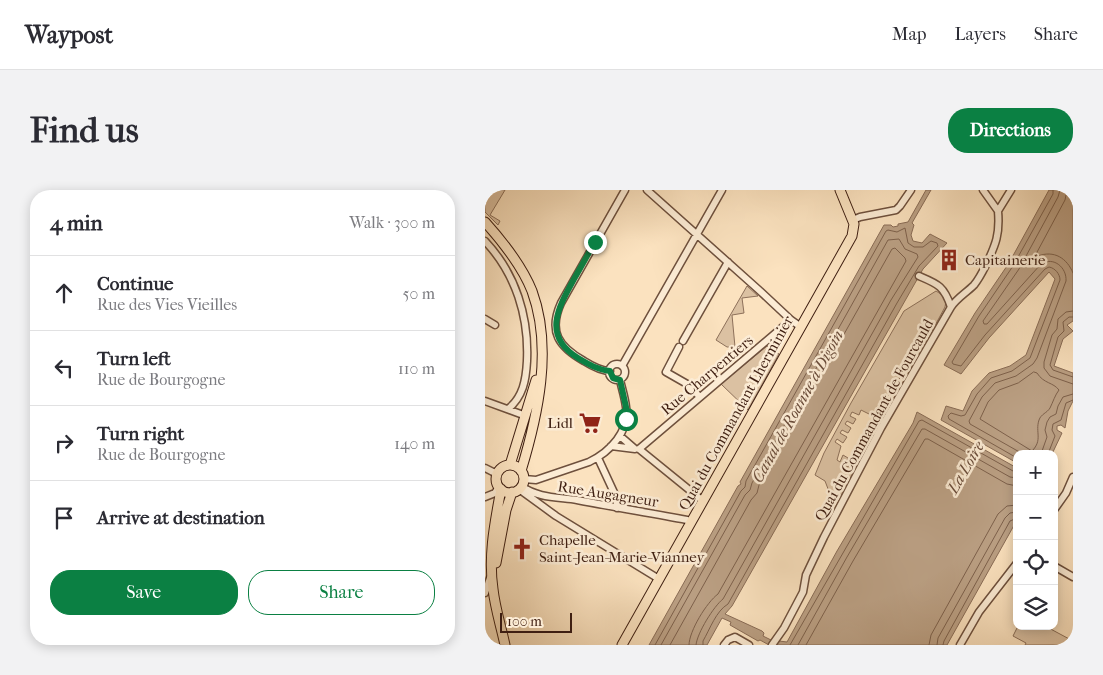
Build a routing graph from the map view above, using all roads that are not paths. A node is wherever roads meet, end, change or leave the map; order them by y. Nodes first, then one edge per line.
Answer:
1 (625, 190) edge
2 (647, 190) edge
3 (721, 190) edge
4 (840, 190) edge
5 (911, 190) edge
6 (983, 190) edge
7 (1011, 190) edge
8 (998, 211) junction
9 (853, 220) junction
10 (485, 222) edge
11 (697, 235) junction
12 (485, 241) edge
13 (728, 262) junction
14 (919, 276) dead end
15 (951, 307) junction
16 (485, 319) edge
17 (791, 320) junction
18 (495, 325) dead end
19 (801, 327) junction
20 (541, 363) junction
21 (621, 366) junction
22 (610, 371) junction
23 (620, 380) junction
24 (700, 397) junction
25 (485, 401) edge
26 (508, 409) junction
27 (526, 416) junction
28 (620, 436) junction
29 (611, 446) junction
30 (637, 449) junction
31 (598, 458) junction
32 (510, 465) junction
33 (485, 468) edge
34 (497, 474) junction
35 (1073, 477) edge
36 (519, 484) junction
37 (500, 488) junction
38 (485, 497) edge
39 (703, 500) junction
40 (1058, 504) edge
41 (617, 508) junction
42 (691, 522) junction
43 (1013, 568) edge
44 (1058, 568) edge
45 (491, 574) junction
46 (1073, 577) edge
47 (659, 579) junction
48 (485, 593) edge
49 (498, 619) junction
50 (775, 640) edge
51 (505, 644) edge
52 (622, 645) edge
53 (724, 645) edge
54 (749, 645) edge
55 (960, 645) edge

1 - 22 street
2 - 11 street
3 - 11 street
4 - 9 main road
5 - 9 street
6 - 8 street
7 - 8 street
8 - 15 street, Quai du Commandant de Fourcauld
9 - 19 main road, Quai du Commandant Lherminier
10 - 20 main road
11 - 13 street
11 - 21 street
12 - 26 street
13 - 17 street
13 - 24 street
14 - 15 street
15 - 50 street, Quai du Commandant de Fourcauld
16 - 18 street
17 - 19 street
17 - 24 street, Rue Charpentiers
19 - 39 main road, Quai du Commandant Lherminier
20 - 27 main road
20 - 36 main road
21 - 22 street
21 - 23 street
22 - 23 street
23 - 28 street
24 - 30 street, Rue Charpentiers
25 - 26 street
26 - 27 street
27 - 32 main road
28 - 29 street
28 - 30 street
29 - 30 street
29 - 31 street
30 - 39 street
31 - 36 street
31 - 41 street
32 - 34 main road
32 - 36 main road
33 - 34 street
34 - 37 main road
35 - 40 street
36 - 37 main road
36 - 41 street, Rue Augagneur
36 - 47 street
36 - 49 main road
37 - 38 street
37 - 45 main road
39 - 42 main road, Quai du Commandant Lherminier
41 - 42 street, Rue Augagneur
42 - 47 main road, Quai du Commandant Lherminier
43 - 55 street
44 - 46 street
45 - 48 street
45 - 49 main road
47 - 52 main road, Quai du Commandant Lherminier
49 - 51 main road
53 - 54 street

